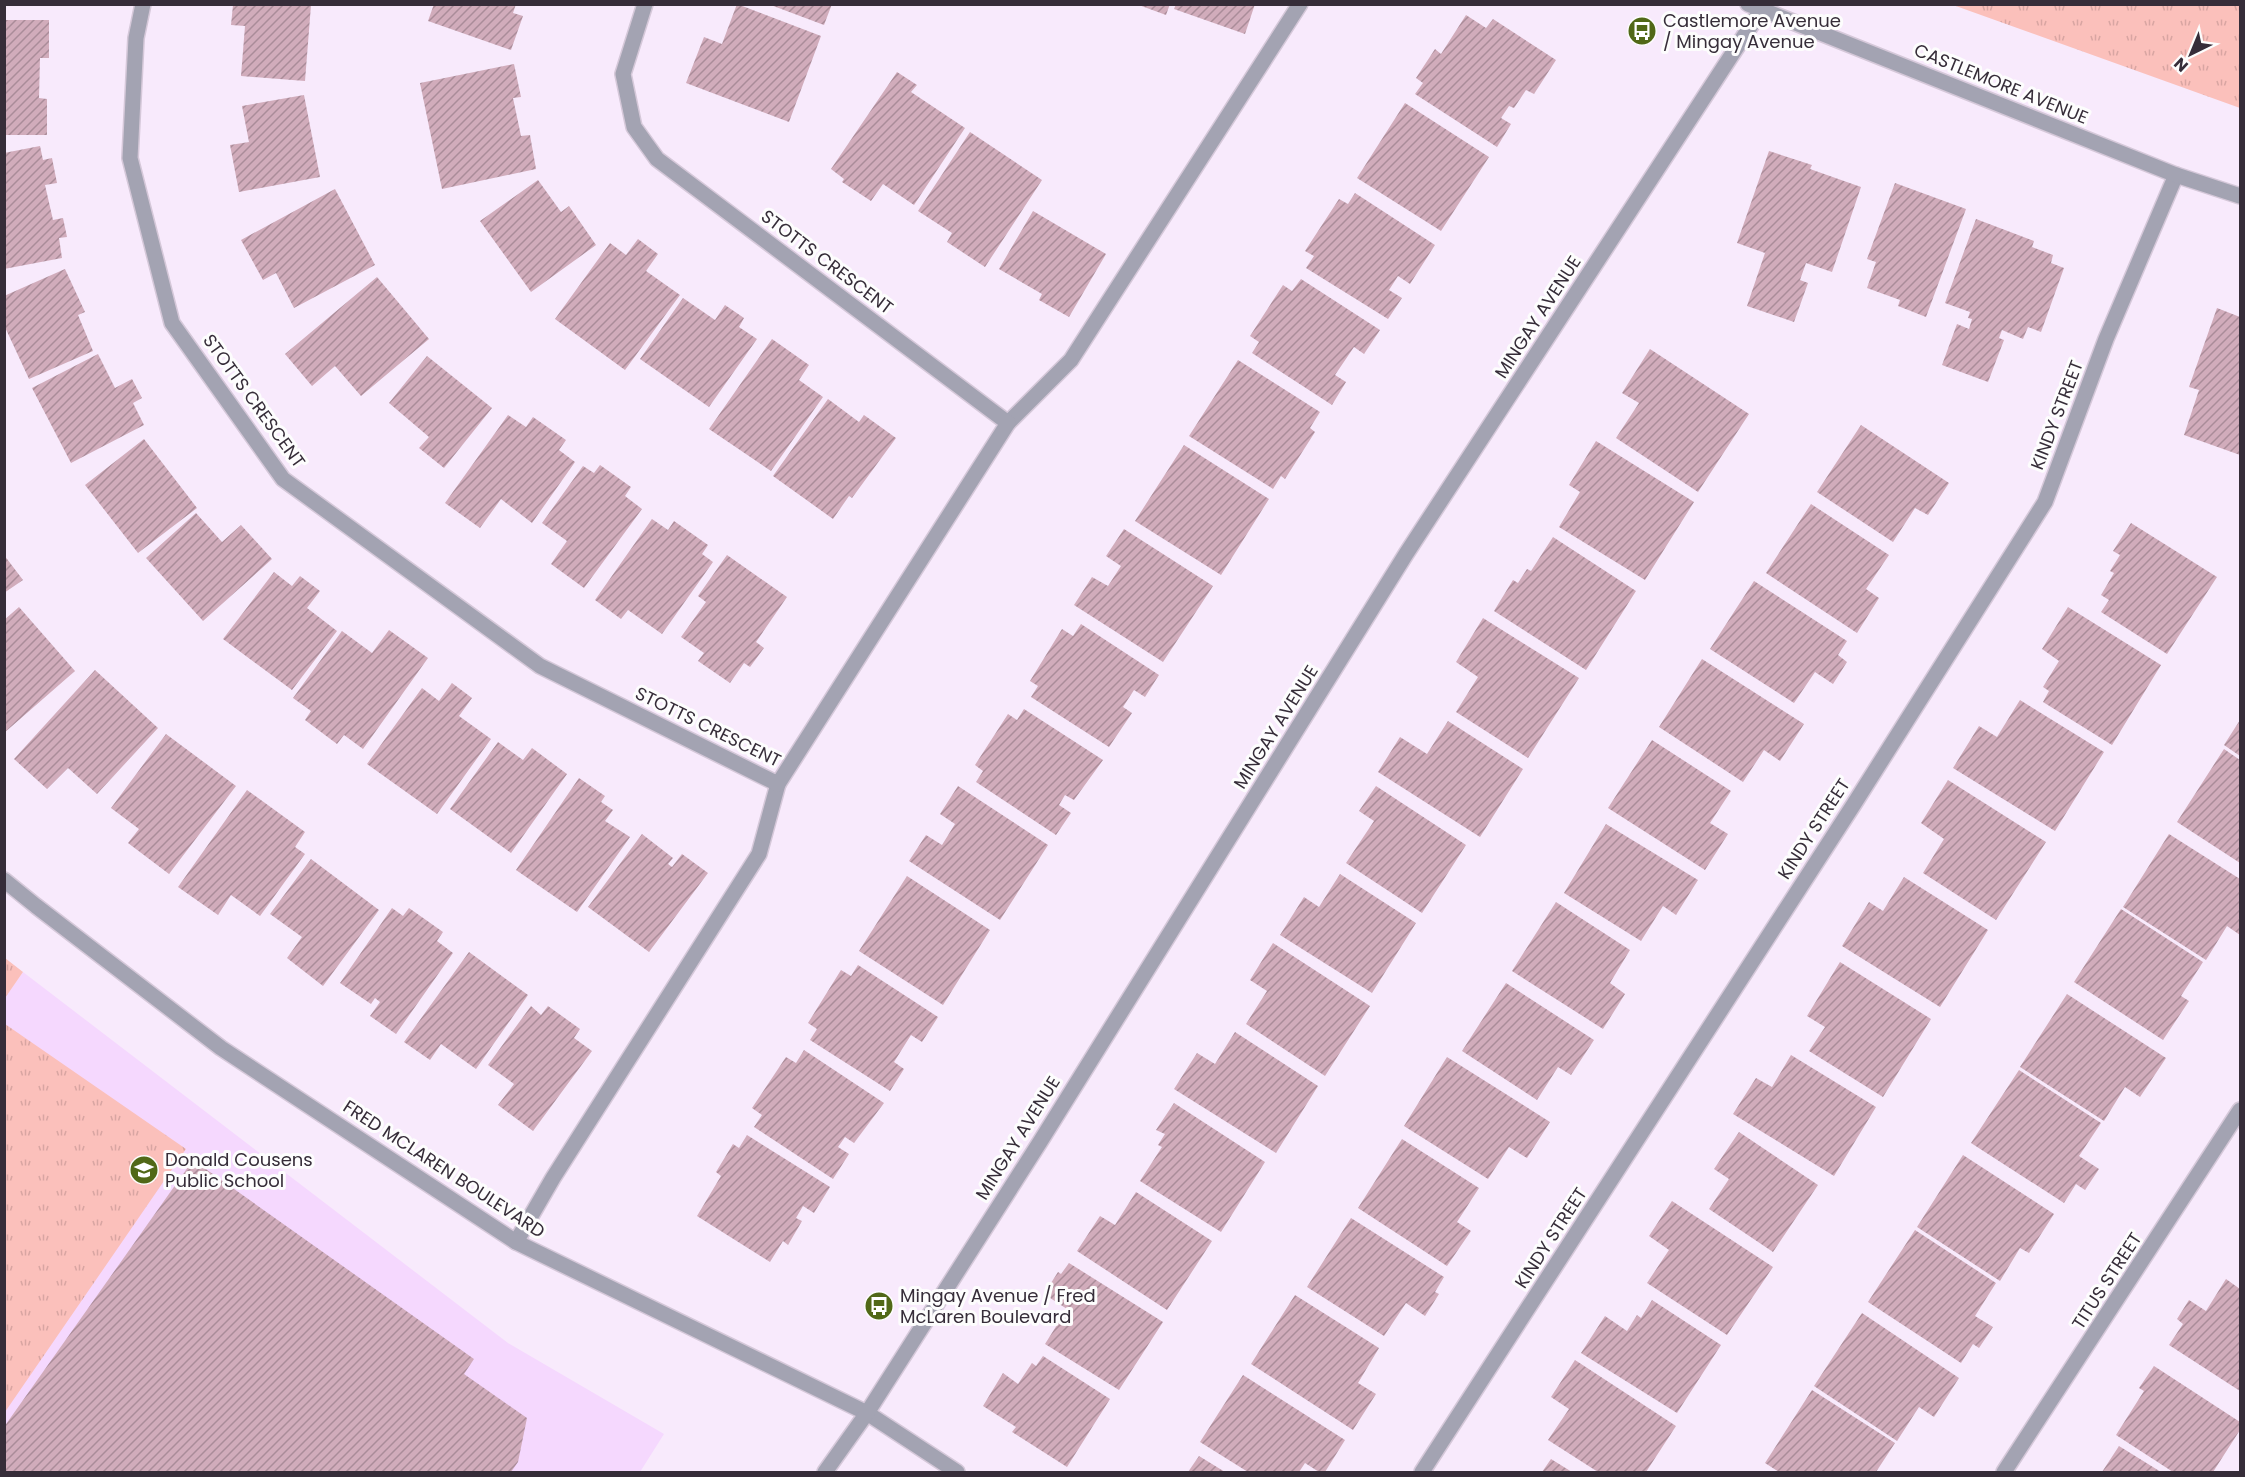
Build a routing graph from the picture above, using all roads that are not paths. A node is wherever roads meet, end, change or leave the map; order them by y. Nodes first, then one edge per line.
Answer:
1 (143, 4) edge
2 (645, 4) edge
3 (1300, 4) edge
4 (1759, 6) edge
5 (2176, 175) junction
6 (2241, 196) edge
7 (1008, 423) junction
8 (778, 784) junction
9 (4, 880) edge
10 (2241, 1110) edge
11 (516, 1242) junction
12 (867, 1413) junction
13 (825, 1473) edge
14 (957, 1473) edge
15 (1422, 1473) edge
16 (2004, 1473) edge

1 - 8 street, STOTTS CRESCENT
2 - 7 street, STOTTS CRESCENT
3 - 7 street
4 - 5 street, CASTLEMORE AVENUE
4 - 12 street, MINGAY AVENUE
5 - 6 street, CASTLEMORE AVENUE
5 - 15 street, KINDY STREET
7 - 8 street, STOTTS CRESCENT
8 - 11 street
9 - 11 street, FRED MCLAREN BOULEVARD
10 - 16 street, TITUS STREET
11 - 12 street, FRED MCLAREN BOULEVARD
12 - 13 street, MINGAY AVENUE
12 - 14 street, FRED MCLAREN BOULEVARD

